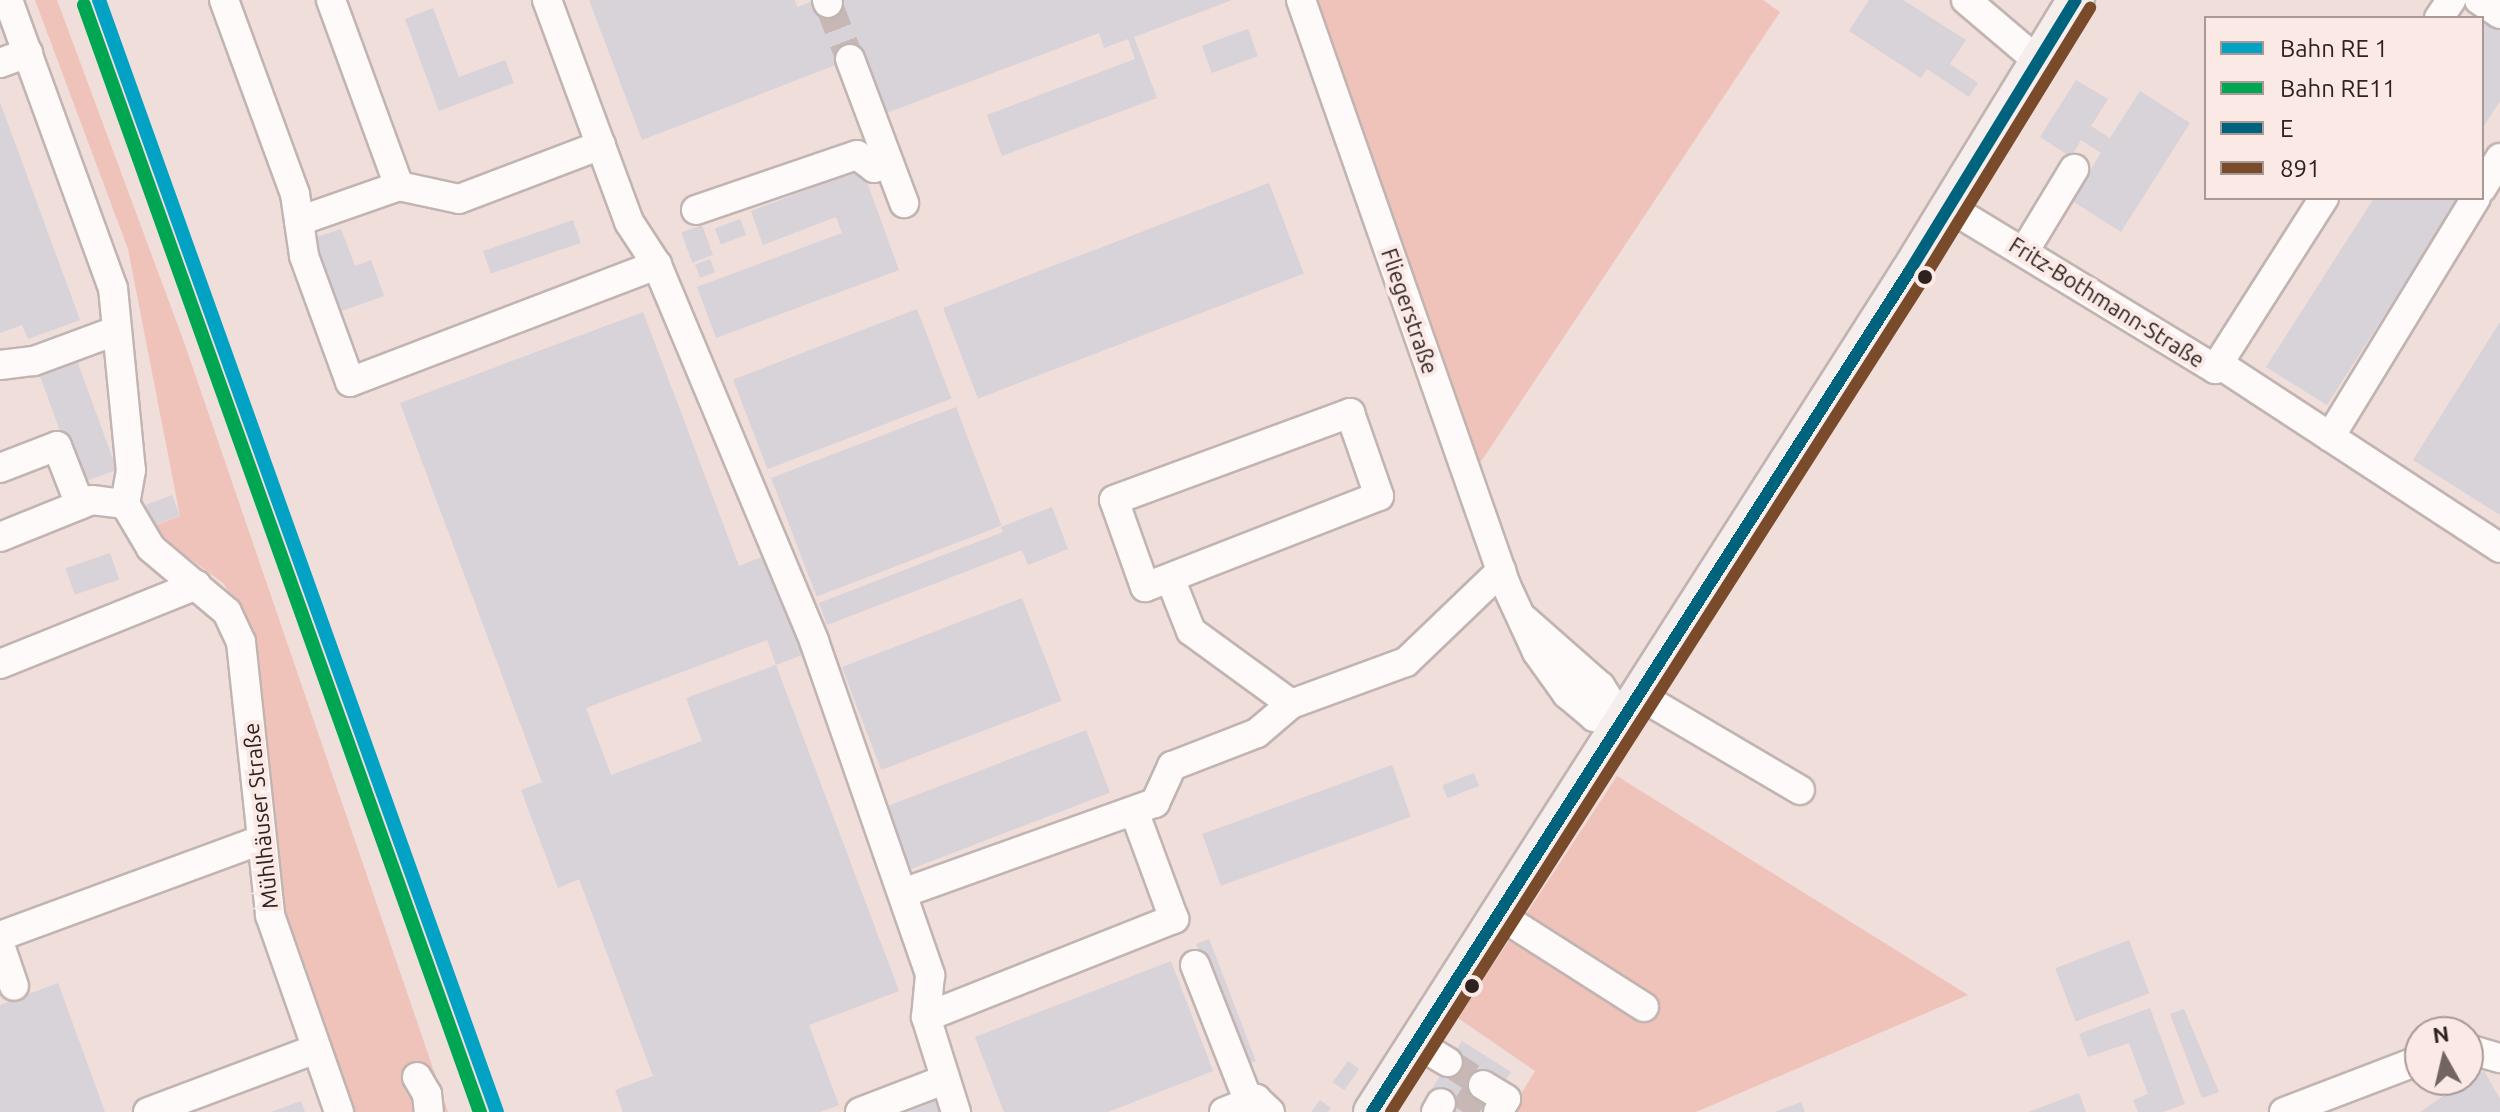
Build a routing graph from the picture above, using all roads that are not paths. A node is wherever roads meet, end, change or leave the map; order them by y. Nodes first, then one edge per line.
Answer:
1 (224, 0) edge
2 (331, 0) edge
3 (547, 0) edge
4 (1301, 0) edge
5 (1966, 0) edge
6 (2076, 0) edge
7 (2479, 0) edge
8 (2500, 14) edge
9 (8, 15) edge
10 (28, 53) junction
11 (850, 59) tunnel mouth
12 (2038, 61) junction
13 (0, 63) edge
14 (601, 145) junction
15 (888, 163) junction
16 (2074, 169) dead end
17 (399, 186) junction
18 (2323, 200) edge
19 (2477, 200) edge
20 (904, 203) dead end
21 (1947, 206) junction
22 (696, 210) dead end
23 (299, 221) junction
24 (2025, 250) junction
25 (657, 265) junction
26 (115, 331) junction
27 (2219, 364) junction
28 (0, 365) edge
29 (2330, 437) junction
30 (0, 468) edge
31 (125, 504) junction
32 (80, 505) junction
33 (0, 537) edge
34 (2500, 548) edge
35 (1501, 571) junction
36 (1170, 578) junction
37 (197, 585) junction
38 (0, 664) edge
39 (1291, 704) junction
40 (1629, 706) junction
41 (1800, 790) dead end
42 (1134, 811) junction
43 (261, 840) junction
44 (903, 893) junction
45 (1498, 914) junction
46 (0, 936) edge
47 (0, 945) edge
48 (1195, 965) dead end
49 (14, 986) dead end
50 (1644, 1007) dead end
51 (926, 1017) junction
52 (1416, 1043) junction
53 (316, 1049) junction
54 (1448, 1062) tunnel mouth
55 (2404, 1066) edge
56 (417, 1077) dead end
57 (944, 1080) junction
58 (1483, 1085) tunnel mouth
59 (1247, 1109) edge
60 (1380, 1110) edge
61 (148, 1112) edge
62 (339, 1112) edge
63 (429, 1112) edge
64 (860, 1112) edge
65 (956, 1112) edge
66 (1498, 1112) edge
67 (2284, 1112) edge

1 - 23 street
2 - 17 street
3 - 14 street
4 - 35 street, Fliegerstraße
5 - 12 street
6 - 12 main road
7 - 8 street
9 - 10 street
10 - 13 street
10 - 26 street
11 - 15 street
12 - 21 main road
14 - 17 street
14 - 25 street
15 - 20 street
15 - 22 street
16 - 24 street
17 - 23 street
18 - 27 street, Fritz-Bothmann-Straße
19 - 29 street
21 - 24 street, Fritz-Bothmann-Straße
21 - 40 main road
23 - 25 street
24 - 27 street, Fritz-Bothmann-Straße
25 - 44 street
26 - 28 street
26 - 31 street
27 - 29 street
29 - 34 street
30 - 32 street
31 - 32 street
31 - 37 street, Mühlhäuser Straße
32 - 33 street
35 - 39 street
35 - 40 street, Fliegerstraße
36 - 36 street
36 - 39 street
37 - 38 street
37 - 43 street, Mühlhäuser Straße
39 - 42 street
40 - 41 street
40 - 45 main road
42 - 44 street
42 - 51 street
43 - 46 street
43 - 53 street, Mühlhäuser Straße
44 - 51 street
45 - 50 street
45 - 52 main road
47 - 49 street
48 - 59 street
51 - 57 street
52 - 54 street
52 - 60 main road
53 - 61 street
53 - 62 street, Mühlhäuser Straße
55 - 67 street
56 - 63 street
57 - 64 street
57 - 65 street
58 - 66 street

